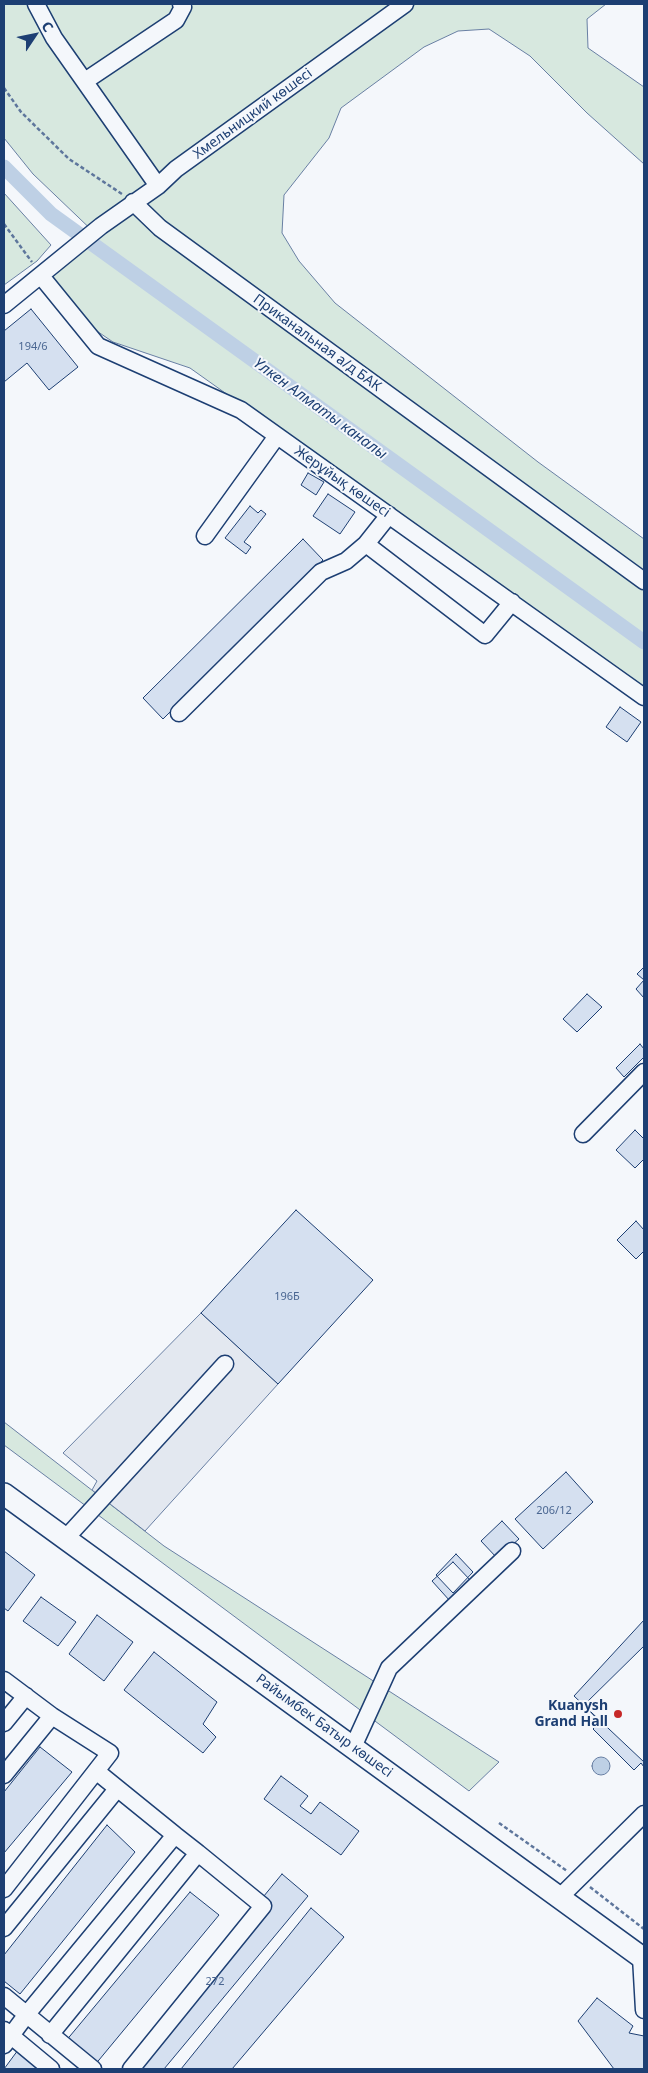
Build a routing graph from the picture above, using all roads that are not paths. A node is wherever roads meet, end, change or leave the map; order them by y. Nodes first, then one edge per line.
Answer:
1 (36, 4) edge
2 (181, 4) edge
3 (405, 4) edge
4 (84, 81) junction
5 (158, 186) junction
6 (133, 202) junction
7 (41, 276) junction
8 (4, 305) edge
9 (277, 436) junction
10 (389, 515) junction
11 (205, 536) dead end
12 (366, 544) junction
13 (644, 581) edge
14 (512, 602) junction
15 (644, 697) edge
16 (179, 713) dead end
17 (644, 1072) edge
18 (583, 1134) dead end
19 (225, 1364) dead end
20 (6, 1500) edge
21 (65, 1539) junction
22 (512, 1551) dead end
23 (4, 1680) edge
24 (26, 1696) junction
25 (52, 1716) junction
26 (4, 1723) edge
27 (353, 1747) junction
28 (96, 1771) junction
29 (4, 1775) edge
30 (117, 1789) junction
31 (644, 1814) edge
32 (175, 1835) junction
33 (198, 1853) junction
34 (4, 1889) edge
35 (559, 1898) junction
36 (4, 1928) edge
37 (643, 1958) edge
38 (4, 1996) edge
39 (644, 2010) edge
40 (27, 2014) junction
41 (50, 2035) junction
42 (6, 2037) edge
43 (32, 2063) edge
44 (51, 2069) edge
45 (93, 2069) edge
46 (131, 2069) edge

1 - 4 street
2 - 4 street
3 - 5 street, Хмельницкий көшесі
4 - 5 street
5 - 6 street, Хмельницкий көшесі
6 - 7 street, Хмельницкий көшесі
6 - 13 street, Приканальная а/д БАК
7 - 8 street
7 - 9 street, Жерұйық көшесі
9 - 10 street, Жерұйық көшесі
9 - 11 street
10 - 12 street
10 - 14 street, Жерұйық көшесі
12 - 14 street
12 - 16 street
14 - 15 street, Жерұйық көшесі
17 - 18 street
19 - 21 street
20 - 21 main road, Райымбек Батыр көшесі
21 - 27 main road, Райымбек Батыр көшесі
22 - 27 street
23 - 24 street
24 - 25 street
24 - 26 street
25 - 28 street
25 - 29 street
27 - 35 main road, Райымбек Батыр көшесі
28 - 30 street
28 - 34 street
30 - 32 street
30 - 36 street
31 - 35 street
32 - 33 street
32 - 40 street
33 - 41 street
33 - 46 street
35 - 37 main road, Райымбек Батыр көшесі
37 - 39 street
38 - 40 street
40 - 41 street
40 - 42 street
41 - 45 street
42 - 43 street
43 - 44 street

